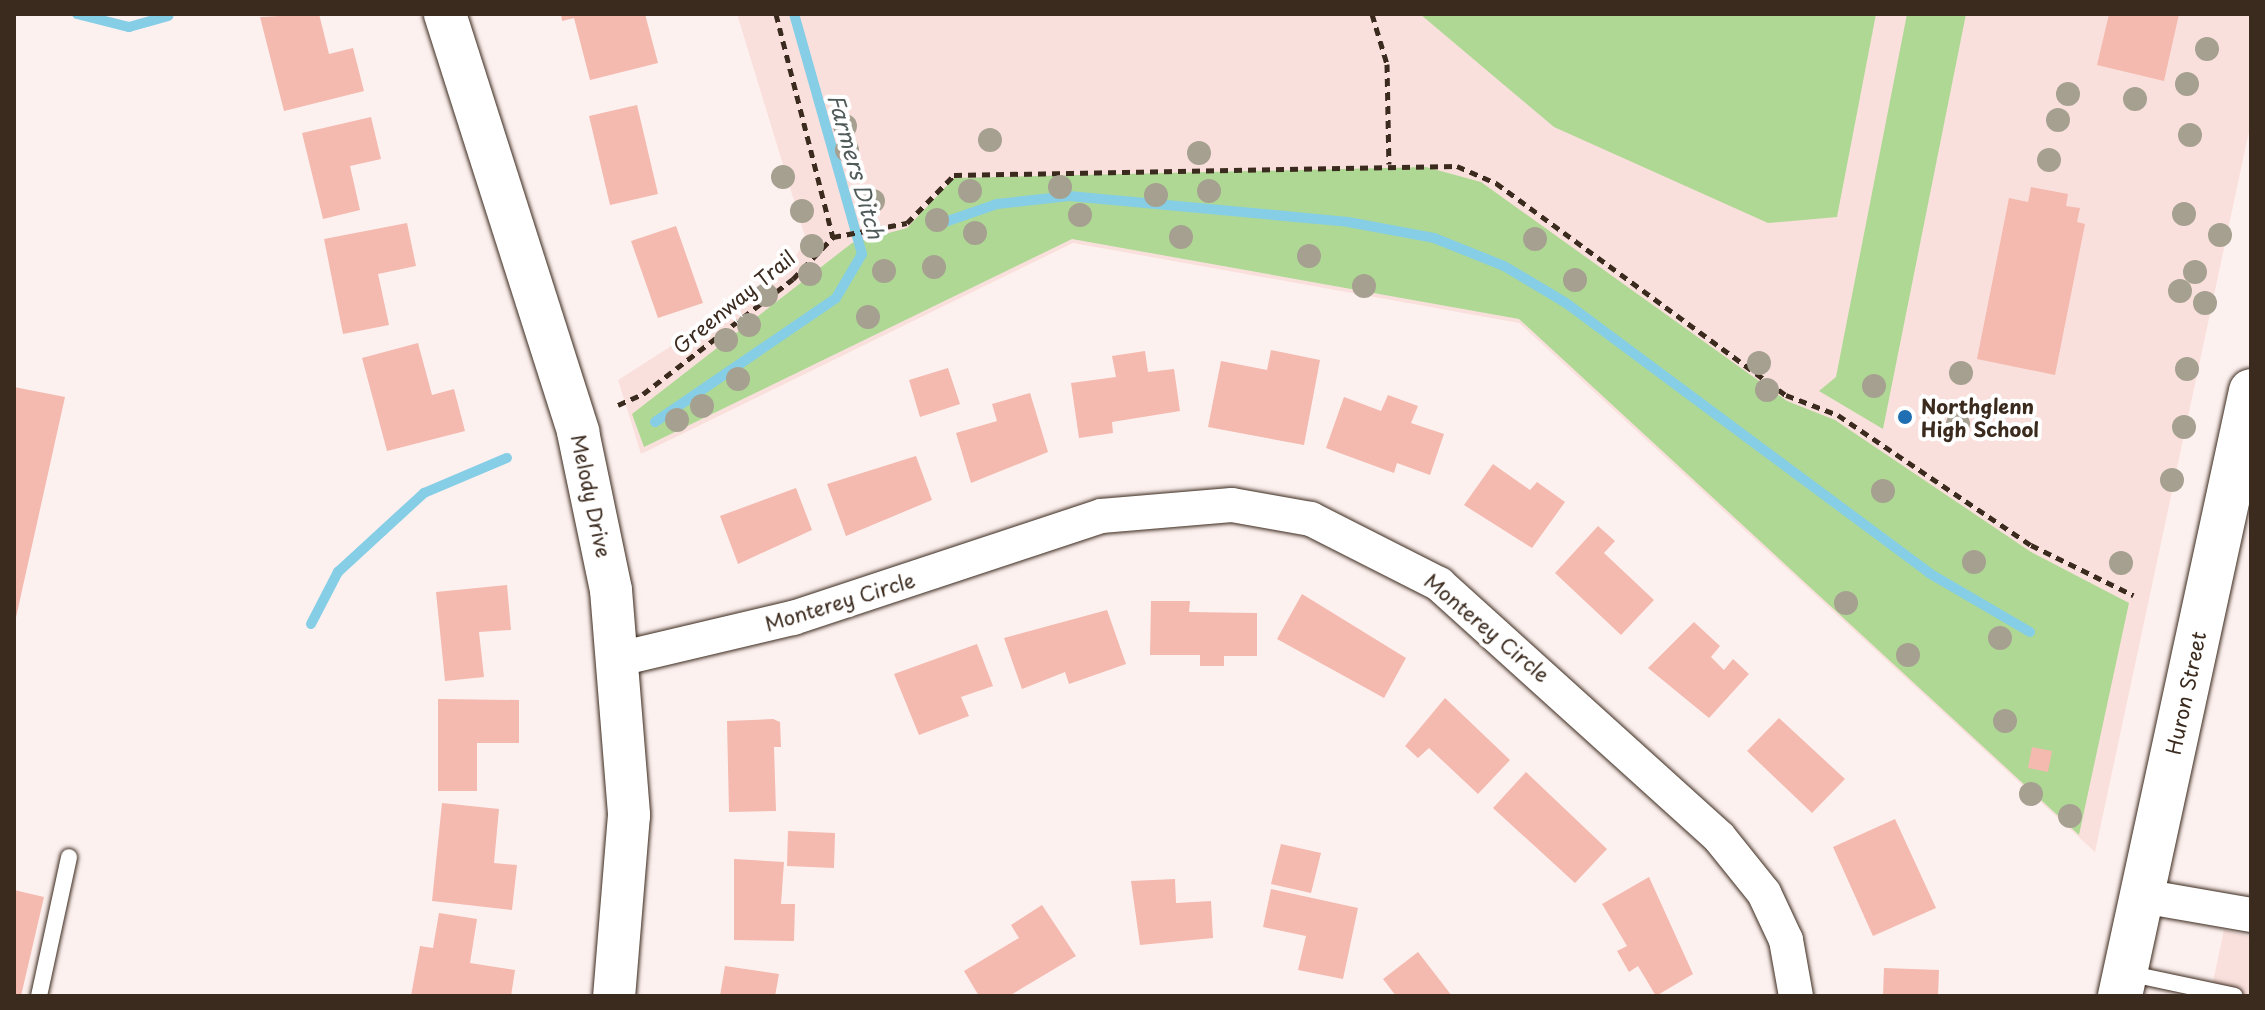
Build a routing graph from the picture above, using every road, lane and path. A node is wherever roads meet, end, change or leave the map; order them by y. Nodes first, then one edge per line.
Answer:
1 (445, 14) edge
2 (776, 14) edge
3 (1372, 14) edge
4 (1389, 164) junction
5 (833, 237) junction
6 (2251, 391) edge
7 (618, 405) dead end
8 (2133, 595) dead end
9 (619, 659) junction
10 (69, 857) dead end
11 (2142, 896) junction
12 (2251, 915) edge
13 (2123, 984) edge
14 (39, 996) edge
15 (614, 996) edge
16 (1796, 996) edge
17 (2235, 996) edge

1 - 9 street, Melody Drive
2 - 5 path
3 - 4 path
4 - 5 path
4 - 8 path
5 - 7 path, Greenway Trail
6 - 11 main road, Huron Street
9 - 15 street, Melody Drive
9 - 16 street, Monterey Circle
10 - 14 lane
11 - 12 street
11 - 13 main road, Huron Street
13 - 17 lane

